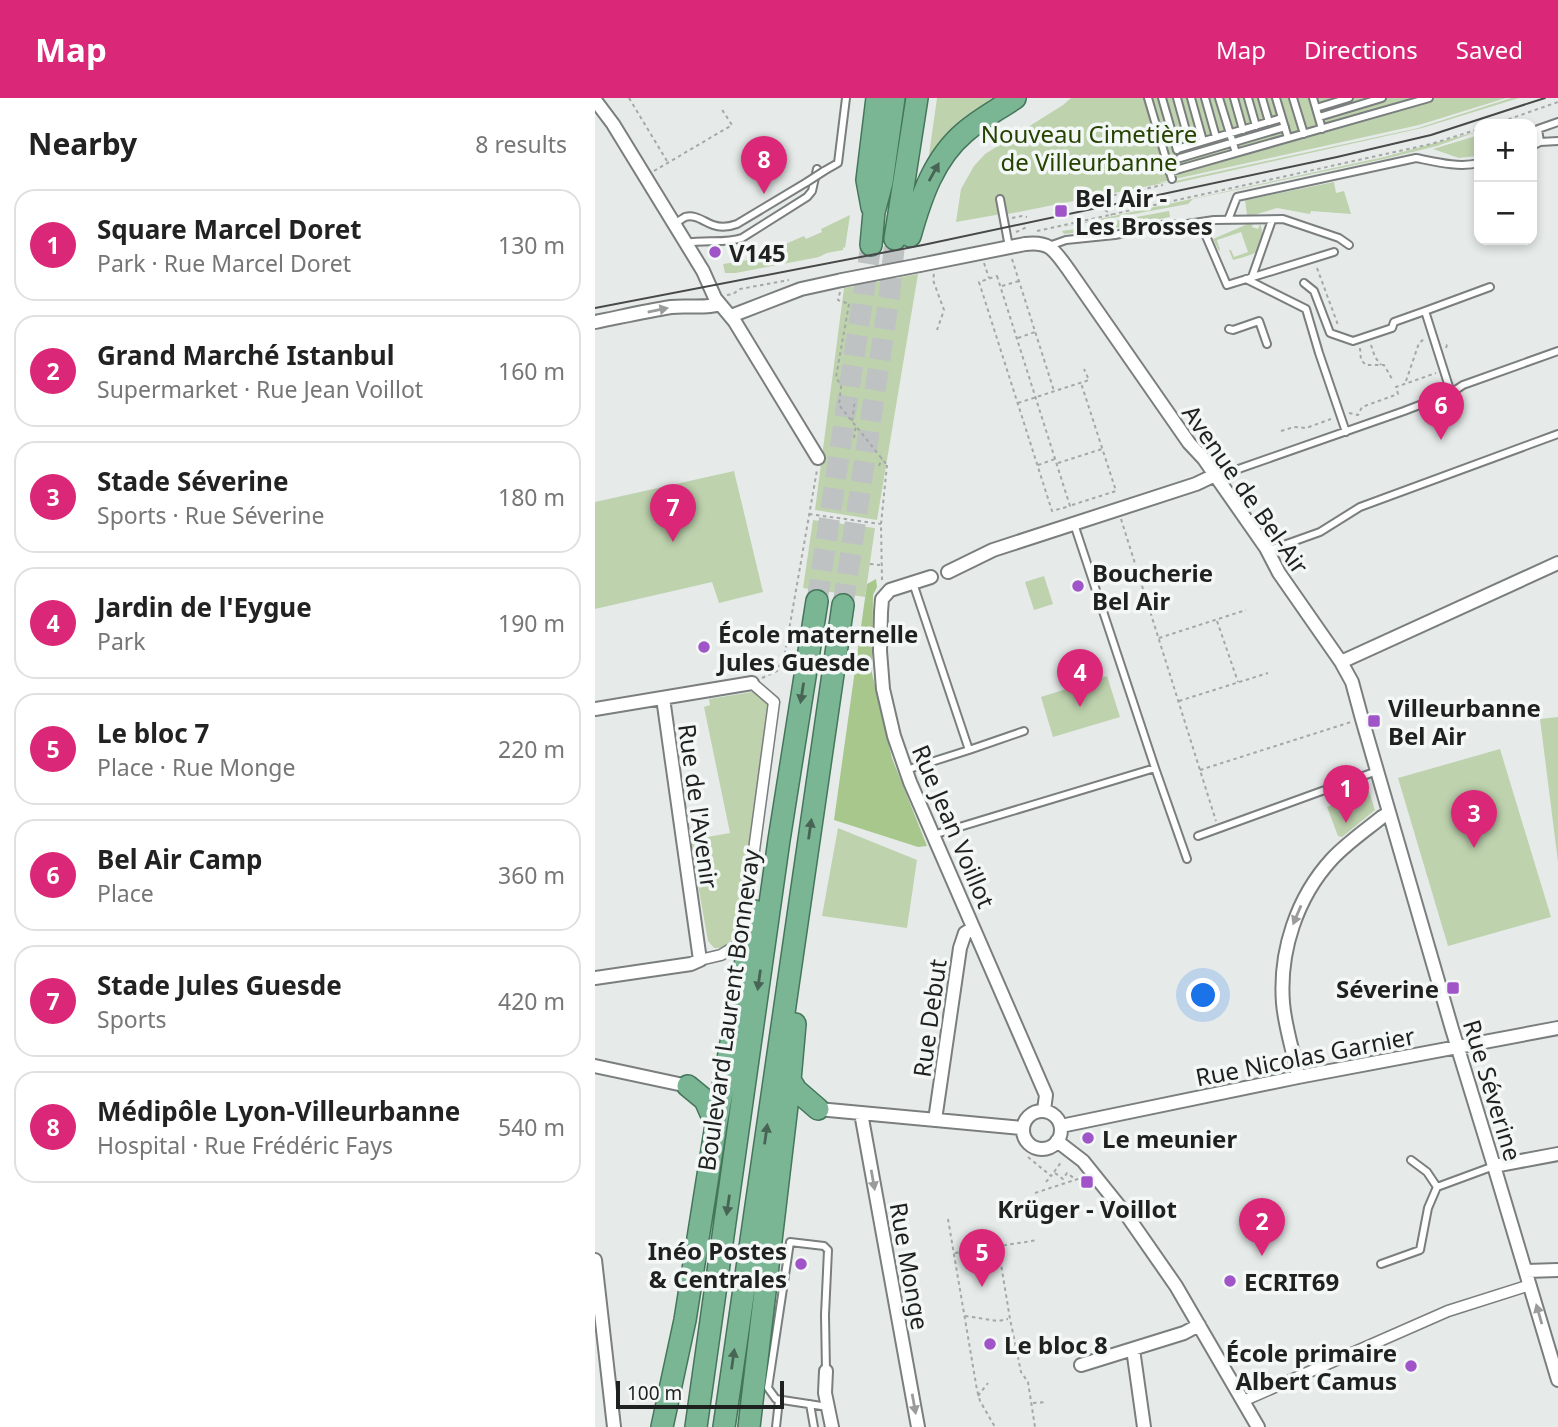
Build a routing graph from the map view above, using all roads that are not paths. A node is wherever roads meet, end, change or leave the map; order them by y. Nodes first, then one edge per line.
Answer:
1 (846, 98) edge
2 (877, 98) edge
3 (894, 98) edge
4 (917, 98) edge
5 (1015, 98) edge
6 (1148, 98) edge
7 (1162, 98) edge
8 (1177, 98) edge
9 (1191, 98) edge
10 (1205, 98) edge
11 (1219, 98) edge
12 (1234, 98) edge
13 (1248, 98) edge
14 (1262, 98) edge
15 (1276, 98) edge
16 (1293, 98) edge
17 (1313, 98) edge
18 (1382, 98) edge
19 (1429, 98) edge
20 (1344, 99) edge
21 (595, 100) edge
22 (1417, 100) edge
23 (1329, 101) edge
24 (1404, 101) edge
25 (1316, 108) junction
26 (1319, 117) junction
27 (1282, 118) junction
28 (1269, 122) junction
29 (1558, 122) edge
30 (1256, 126) junction
31 (1285, 127) junction
32 (1322, 129) junction
33 (1243, 130) junction
34 (1230, 134) junction
35 (1304, 134) junction
36 (1216, 137) junction
37 (1288, 138) junction
38 (1203, 141) junction
39 (1558, 141) edge
40 (1232, 142) junction
41 (1539, 142) joint
42 (1190, 145) junction
43 (1177, 149) junction
44 (1235, 153) junction
45 (1179, 158) junction
46 (1474, 164) edge
47 (1183, 168) junction
48 (821, 170) junction
49 (1000, 199) dead end
50 (874, 212) junction
51 (1228, 220) junction
52 (1272, 220) junction
53 (1200, 222) junction
54 (673, 225) junction
55 (686, 243) junction
56 (871, 245) tunnel mouth
57 (1349, 245) dead end
58 (1049, 246) junction
59 (1009, 251) junction
60 (1334, 251) dead end
61 (1249, 278) junction
62 (1304, 284) dead end
63 (1490, 287) dead end
64 (725, 300) junction
65 (1425, 311) junction
66 (731, 316) junction
67 (1325, 319) junction
68 (595, 322) edge
69 (1310, 324) junction
70 (1229, 329) dead end
71 (1267, 344) dead end
72 (1558, 351) edge
73 (1451, 393) junction
74 (1346, 432) junction
75 (1558, 434) edge
76 (818, 458) road end
77 (1215, 475) junction
78 (1074, 524) junction
79 (1267, 551) junction
80 (1558, 563) edge
81 (948, 572) dead end
82 (931, 577) dead end
83 (913, 583) junction
84 (817, 601) tunnel mouth
85 (843, 605) tunnel mouth
86 (1341, 662) junction
87 (752, 683) joint
88 (663, 698) junction
89 (595, 709) edge
90 (1024, 731) dead end
91 (969, 750) junction
92 (1154, 768) junction
93 (906, 770) junction
94 (1377, 771) junction
95 (1389, 813) junction
96 (933, 835) junction
97 (1198, 836) dead end
98 (779, 840) junction
99 (1187, 859) dead end
100 (800, 896) junction
101 (974, 928) junction
102 (700, 960) junction
103 (595, 978) edge
104 (1558, 1028) edge
105 (1457, 1047) junction
106 (595, 1066) edge
107 (727, 1067) junction
108 (1298, 1077) junction
109 (790, 1080) junction
110 (688, 1086) junction
111 (818, 1108) junction
112 (1044, 1110) junction
113 (861, 1113) junction
114 (935, 1120) junction
115 (716, 1125) junction
116 (784, 1125) junction
117 (1061, 1126) junction
118 (1022, 1128) junction
119 (1057, 1141) junction
120 (1558, 1154) edge
121 (1411, 1160) dead end
122 (1495, 1166) junction
123 (1437, 1187) junction
124 (595, 1260) edge
125 (1381, 1264) dead end
126 (1558, 1270) edge
127 (1526, 1271) junction
128 (1530, 1285) junction
129 (598, 1308) edge
130 (1199, 1325) junction
131 (1133, 1349) junction
132 (1081, 1365) dead end
133 (826, 1371) joint
134 (1558, 1380) edge
135 (779, 1400) junction
136 (1243, 1401) junction
137 (810, 1404) junction
138 (828, 1407) junction
139 (614, 1427) edge
140 (662, 1427) edge
141 (696, 1427) edge
142 (723, 1427) edge
143 (749, 1427) edge
144 (776, 1427) edge
145 (814, 1427) edge
146 (832, 1427) edge
147 (918, 1427) edge
148 (1144, 1427) edge
149 (1258, 1427) edge

1 - 48 lane
2 - 50 highway
3 - 50 highway
4 -> 5 highway
6 - 47 lane
7 - 43 lane
8 - 42 lane
9 - 38 lane
10 - 36 lane
11 - 34 lane
12 - 33 lane
13 - 30 lane
14 - 28 lane
15 - 27 lane
16 - 35 lane
17 - 25 lane
18 - 26 lane
19 - 22 lane
20 - 23 lane
21 - 54 street
22 - 24 lane
23 - 25 lane
24 - 32 lane
25 - 26 lane
26 - 32 lane
27 - 28 lane
27 - 31 lane
28 - 30 lane
29 - 41 lane
30 - 33 lane
31 - 37 lane
31 - 40 lane
32 - 35 lane
33 - 34 lane
34 - 36 lane
34 - 40 lane
35 - 37 lane
36 - 38 lane
37 - 44 lane
38 - 42 lane
39 - 41 lane
40 - 44 lane
40 - 45 lane
42 - 43 lane
43 - 45 lane
44 - 47 lane
45 - 47 lane
46 - 51 lane
48 - 54 lane, bridge
48 - 55 lane
49 - 59 lane
50 - 56 highway
51 - 52 lane
51 - 53 lane
52 - 57 lane
52 - 61 lane
53 - 58 lane
53 - 61 lane
54 - 55 street
55 - 64 street
58 - 59 street
58 - 77 street, Avenue de Bel-Air
59 - 66 street, bridge
60 - 61 lane
61 - 69 lane
62 - 67 lane
63 - 65 lane
64 - 66 street
68 -> 64 street
65 - 67 lane
65 - 73 lane
66 - 76 street
67 - 69 lane
69 - 74 lane
70 - 71 lane
72 - 73 lane
73 - 74 lane
74 - 77 lane
75 - 79 lane
77 - 78 street
77 - 79 street, Avenue de Bel-Air
78 - 81 street
78 - 92 lane
79 - 86 street, Avenue de Bel-Air
80 - 86 street
82 - 83 street
83 - 91 lane
83 - 93 street, Rue Jean Voillot
84 -> 98 highway, Boulevard Laurent Bonnevay
100 -> 85 highway
86 - 94 street, Avenue de Bel-Air
87 - 88 street
87 - 102 street
88 - 89 street
88 - 102 street, Rue de l'Avenir
90 - 91 lane
91 - 93 lane
92 - 96 lane
92 - 99 lane
93 - 96 street, Rue Jean Voillot
94 - 95 street, Avenue de Bel-Air
94 - 97 lane
95 - 105 street, Rue Séverine
95 -> 108 street
96 - 101 street, Rue Jean Voillot
98 - 107 highway
98 -> 141 highway, Boulevard Laurent Bonnevay
100 - 109 highway
142 -> 100 highway
101 - 112 street, Rue Jean Voillot
101 - 114 street, Rue Debut
102 - 103 street
104 - 105 street, Rue Nicolas Garnier
105 - 108 street, Rue Nicolas Garnier
105 - 122 street, Rue Séverine
106 - 110 street
107 - 110 highway
107 - 115 highway
108 - 117 street, Rue Nicolas Garnier
109 - 111 highway
109 - 116 highway
110 - 115 highway
111 - 113 street
111 - 116 highway
112 - 117 street
112 - 118 street
113 - 114 street
113 -> 147 street, Rue Monge
114 - 118 street
115 - 140 highway
116 - 143 highway
117 - 119 street
118 - 119 street
119 - 130 street
120 - 122 street
121 - 123 lane
122 - 123 lane
122 - 127 street, Rue Séverine
123 - 125 lane
124 - 129 street
126 - 127 street
127 - 128 street, Rue Séverine
134 -> 128 street, Rue Séverine
128 - 136 street
129 - 139 street
130 - 131 street
130 - 136 street
131 - 132 street
131 - 148 street
133 - 135 lane
133 - 138 street
135 - 137 lane
135 - 144 lane
136 - 149 street
137 - 138 lane
137 - 145 lane
138 - 146 street

